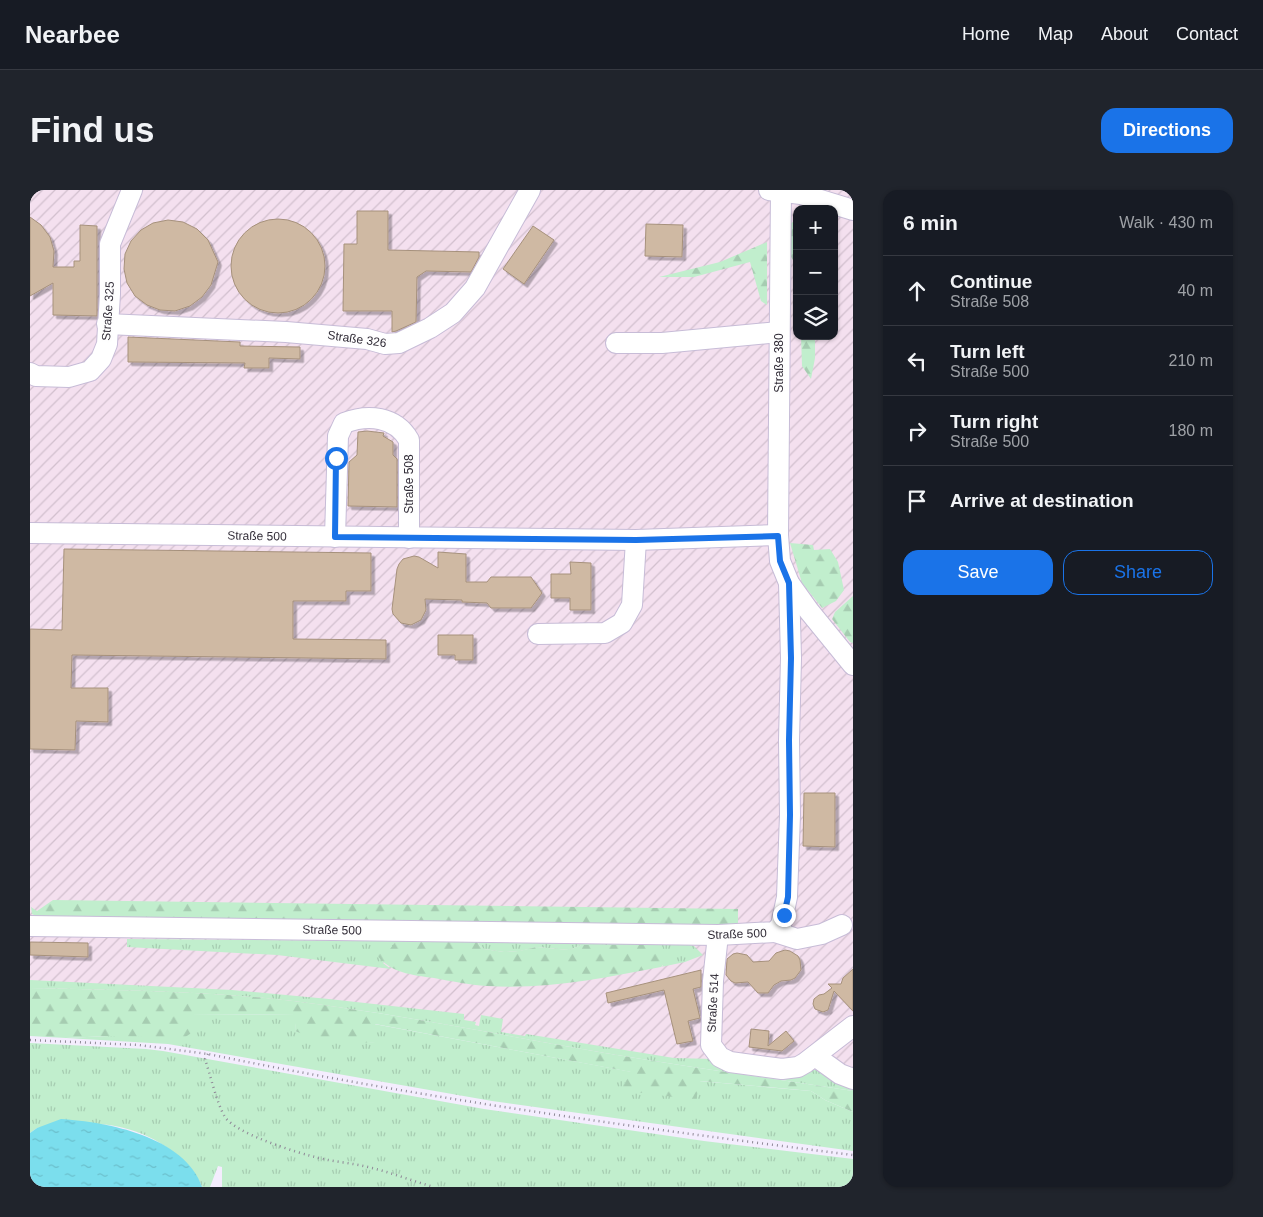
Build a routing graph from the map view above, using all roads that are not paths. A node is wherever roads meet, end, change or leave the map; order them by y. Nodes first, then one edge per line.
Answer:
1 (132, 190) edge
2 (530, 190) edge
3 (777, 190) edge
4 (853, 210) edge
5 (107, 324) junction
6 (779, 332) junction
7 (616, 343) dead end
8 (30, 374) edge
9 (30, 533) edge
10 (778, 536) junction
11 (335, 537) junction
12 (409, 538) junction
13 (636, 540) junction
14 (789, 583) junction
15 (538, 634) dead end
16 (852, 663) edge
17 (842, 925) dead end
18 (30, 926) edge
19 (775, 932) junction
20 (718, 936) junction
21 (853, 1026) edge
22 (816, 1056) junction
23 (853, 1079) edge

1 - 5 street, Straße 325
2 - 5 street, Straße 326
3 - 4 street
3 - 6 street, Straße 380
5 - 8 street, Straße 325
6 - 7 street
6 - 10 street, Straße 380
9 - 11 street, Straße 500
10 - 13 street, Straße 500
10 - 14 street, Straße 500
11 - 12 street, Straße 500
11 - 12 street, Straße 508
12 - 13 street, Straße 500
13 - 15 street
14 - 16 street
14 - 19 street, Straße 500
17 - 19 street
18 - 20 street, Straße 500
19 - 20 street, Straße 500
20 - 22 street, Straße 514
21 - 22 street, Straße 514
22 - 23 street

